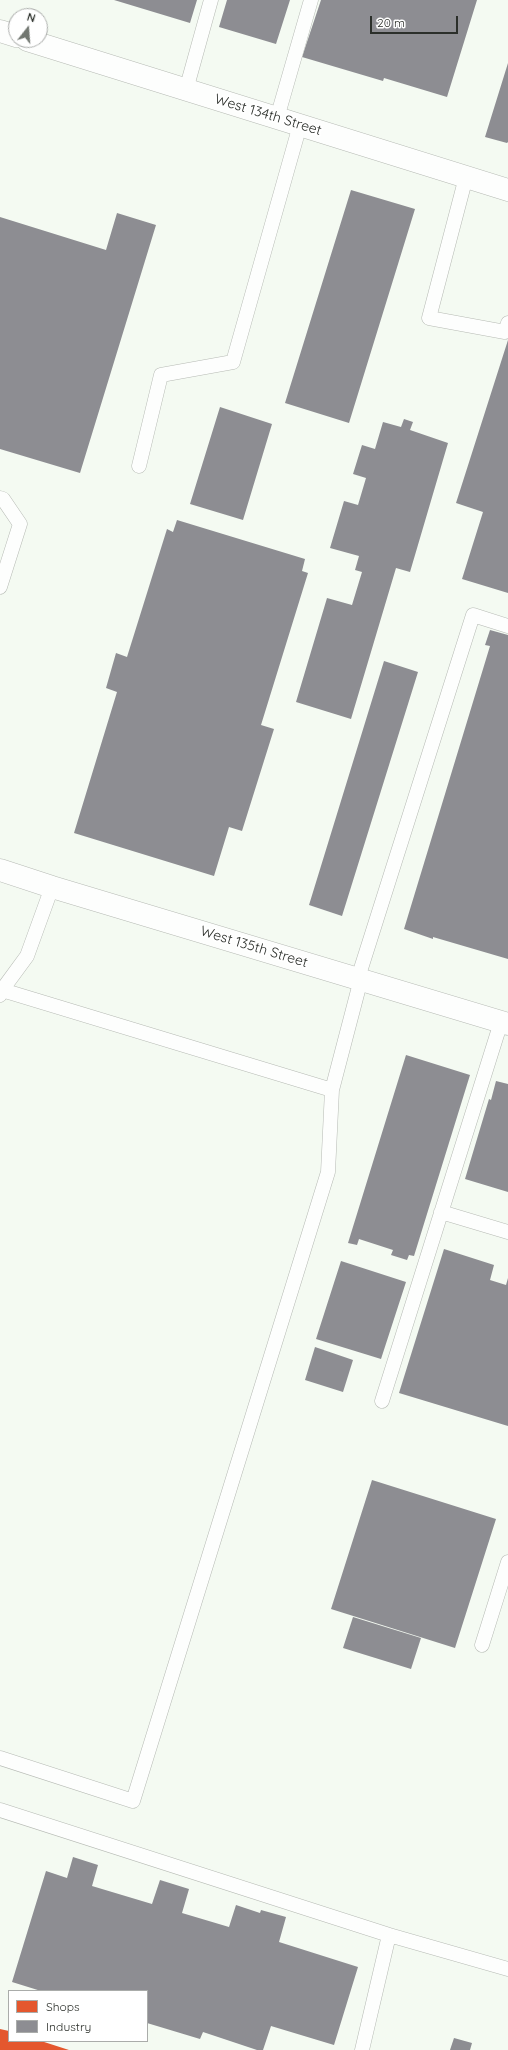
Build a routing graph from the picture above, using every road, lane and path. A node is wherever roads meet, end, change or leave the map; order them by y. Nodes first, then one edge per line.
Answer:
1 (211, 0) edge
2 (311, 0) edge
3 (48, 47) edge
4 (186, 90) junction
5 (276, 118) junction
6 (300, 125) junction
7 (466, 177) junction
8 (508, 190) edge
9 (508, 323) edge
10 (139, 466) dead end
11 (0, 498) edge
12 (0, 587) edge
13 (508, 626) edge
14 (0, 870) edge
15 (52, 887) junction
16 (359, 979) junction
17 (1, 993) edge
18 (504, 1023) edge
19 (332, 1090) junction
20 (441, 1212) junction
21 (508, 1232) edge
22 (382, 1402) dead end
23 (508, 1562) edge
24 (482, 1645) dead end
25 (0, 1758) edge
26 (0, 1810) edge
27 (389, 1935) junction
28 (508, 1969) edge
29 (362, 2050) edge

1 - 4 lane
2 - 5 lane
3 - 4 street, West 134th Street
4 - 5 street, West 134th Street
5 - 6 street, West 134th Street
6 - 7 street, West 134th Street
6 - 10 lane
7 - 8 street, West 134th Street
7 - 9 lane
11 - 12 lane
13 - 16 lane
14 - 15 street, West 135th Street
15 - 16 street, West 135th Street
15 - 17 lane
16 - 18 street, West 135th Street
16 - 19 lane
17 - 19 lane
18 - 20 lane
19 - 25 lane
20 - 21 lane
20 - 22 lane
23 - 24 lane
26 - 27 lane
27 - 28 lane
27 - 29 lane

